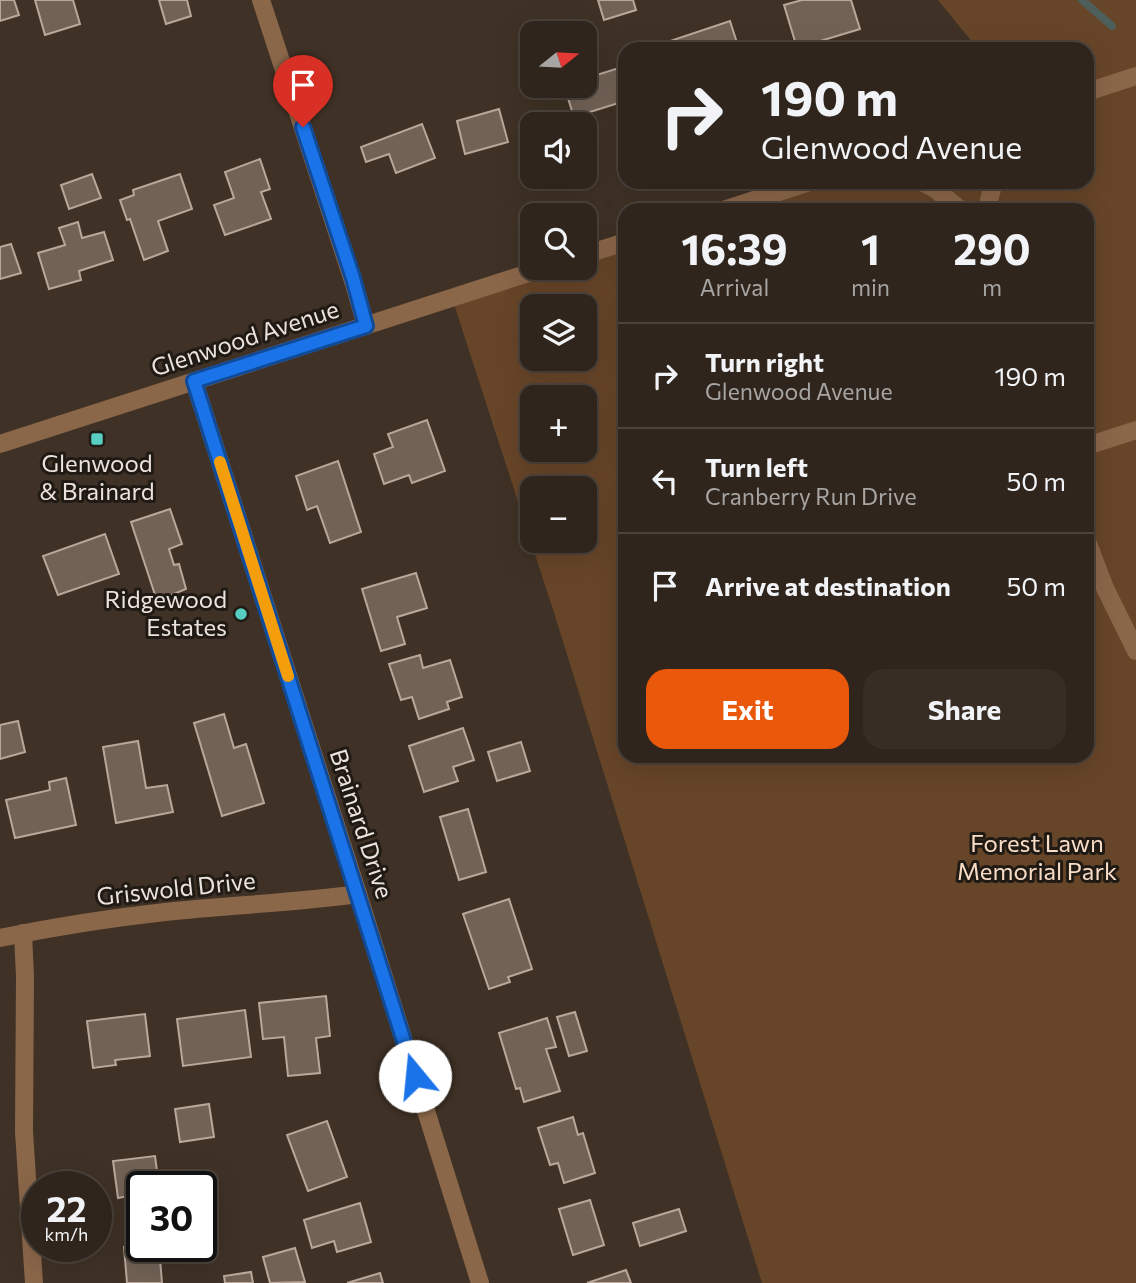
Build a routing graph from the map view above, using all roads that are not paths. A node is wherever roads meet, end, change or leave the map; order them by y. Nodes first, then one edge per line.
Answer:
1 (261, 0) edge
2 (1136, 76) edge
3 (1094, 90) edge
4 (788, 189) edge
5 (935, 189) edge
6 (745, 203) edge
7 (952, 203) edge
8 (618, 244) edge
9 (597, 251) edge
10 (520, 276) edge
11 (366, 326) junction
12 (194, 381) junction
13 (1136, 430) edge
14 (0, 444) edge
15 (1094, 444) edge
16 (1094, 559) edge
17 (1136, 650) edge
18 (358, 894) junction
19 (23, 933) junction
20 (0, 938) edge
21 (34, 1283) edge
22 (480, 1283) edge

1 - 11 street
2 - 3 street
4 - 6 street
5 - 7 street
8 - 9 street
10 - 11 street, Glenwood Avenue
11 - 12 street, Glenwood Avenue
12 - 14 street, Glenwood Avenue
12 - 18 street, Brainard Drive
13 - 15 street
16 - 17 street
18 - 19 street, Griswold Drive
18 - 22 street, Brainard Drive
19 - 20 street, Griswold Drive
19 - 21 street

